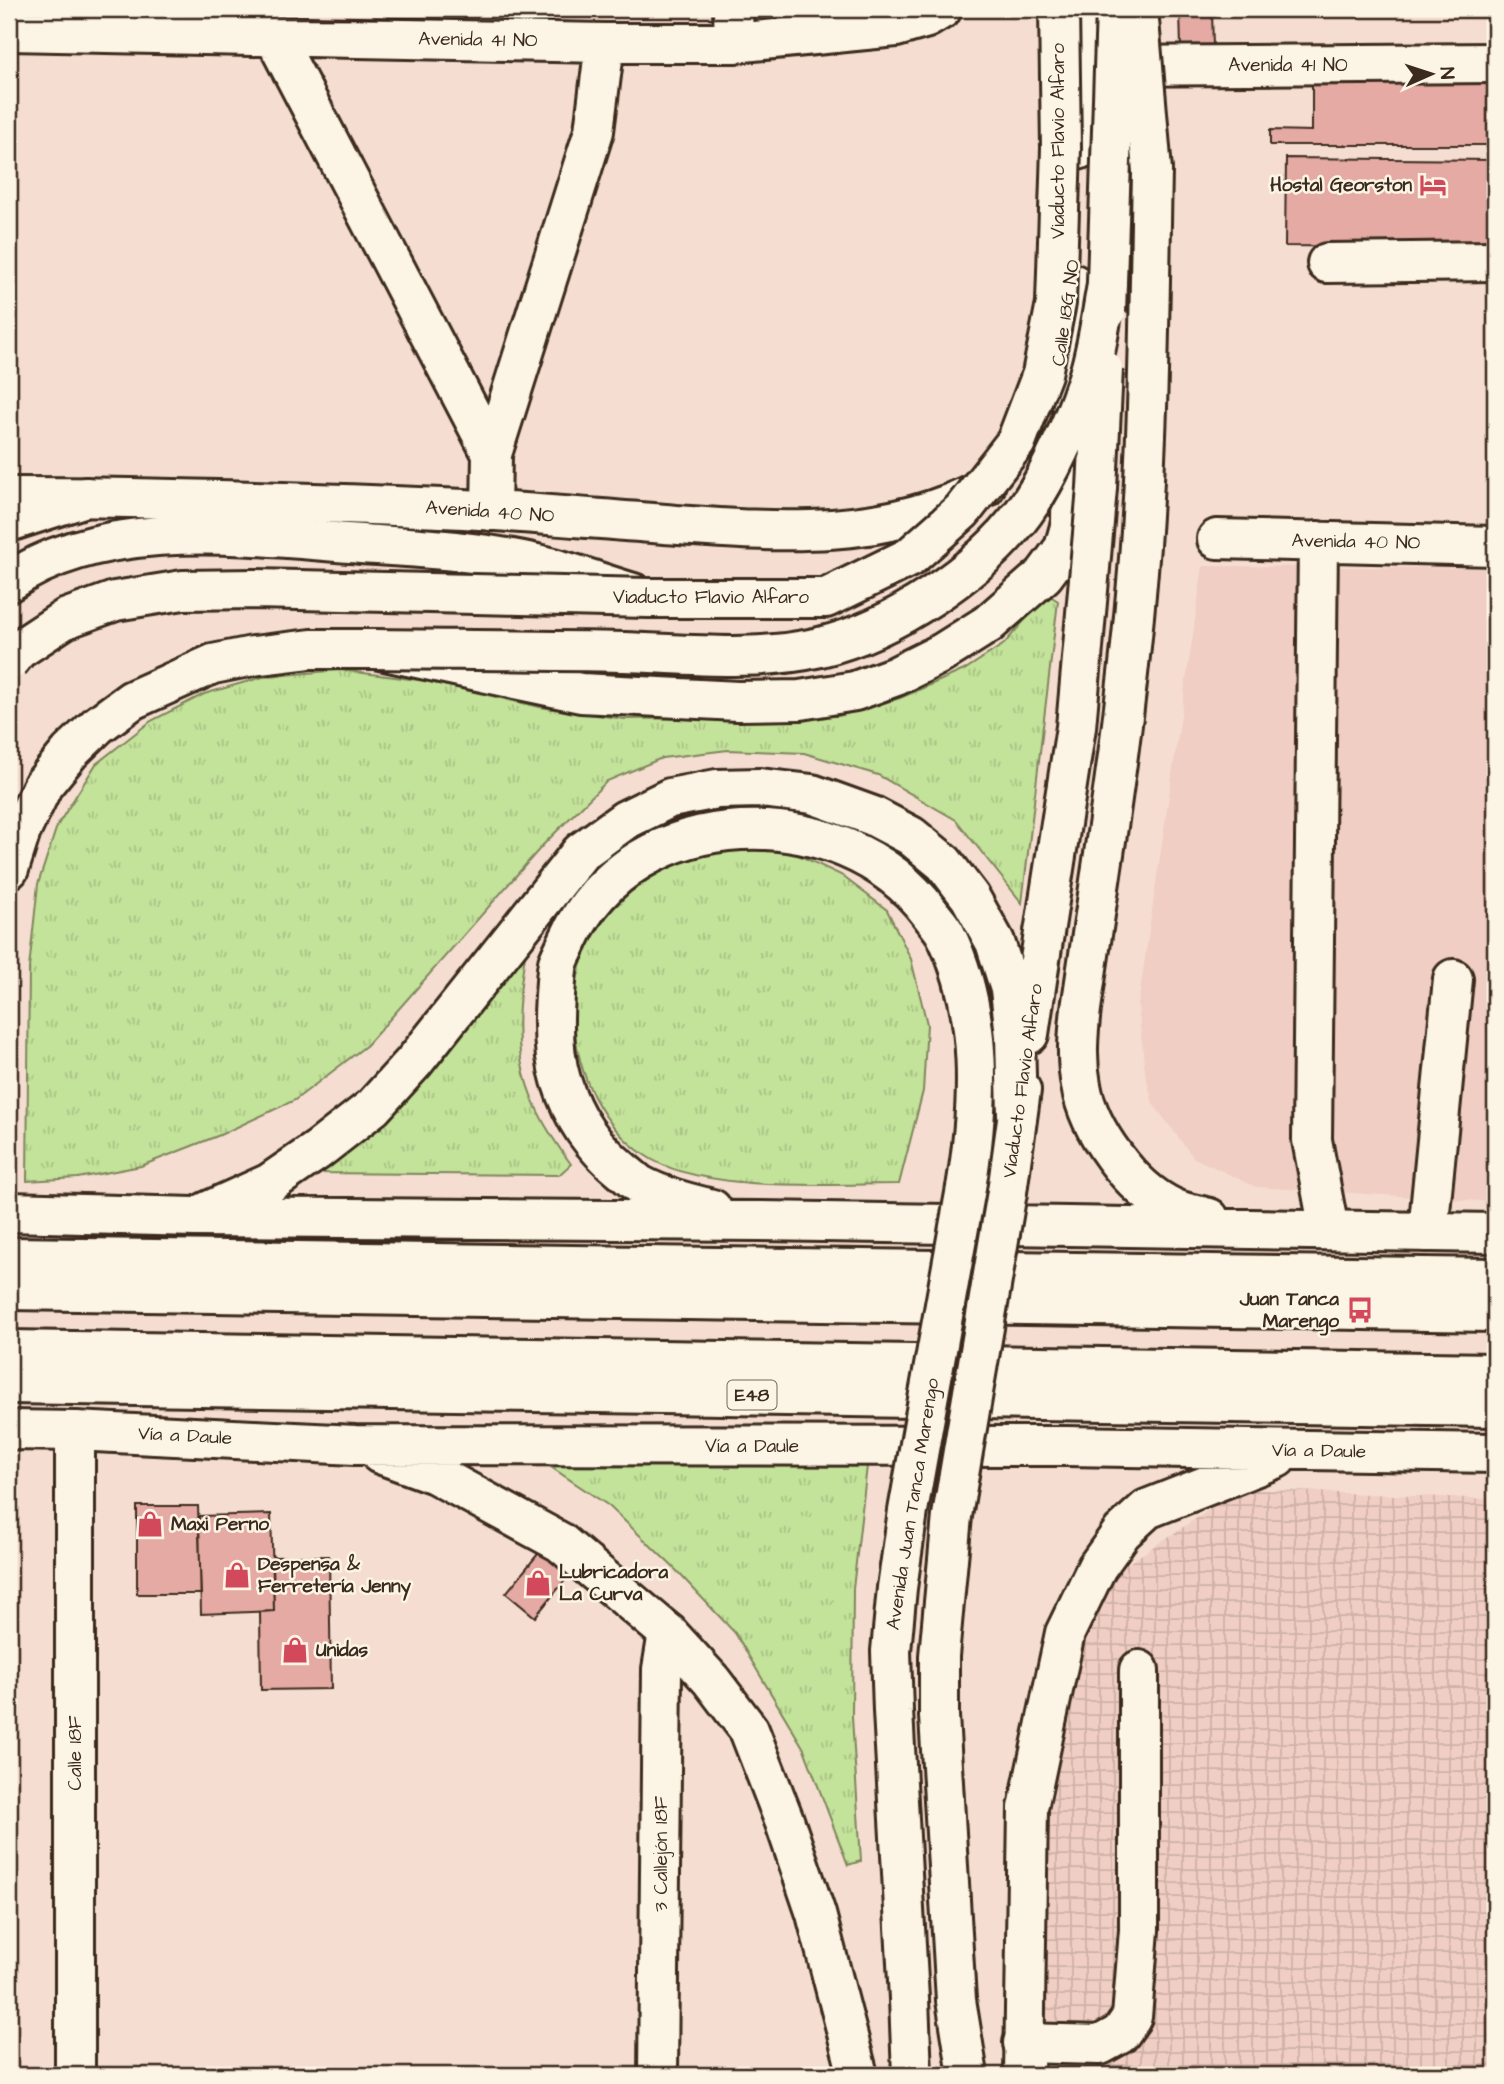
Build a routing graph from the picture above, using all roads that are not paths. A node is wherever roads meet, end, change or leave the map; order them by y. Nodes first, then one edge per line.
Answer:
1 (942, 9) edge
2 (1059, 9) edge
3 (1083, 9) edge
4 (1116, 9) edge
5 (1138, 9) edge
6 (734, 26) edge
7 (9, 31) edge
8 (274, 36) junction
9 (605, 43) junction
10 (1495, 63) edge
11 (1080, 66) junction
12 (1495, 261) edge
13 (1327, 263) dead end
14 (1091, 285) junction
15 (492, 454) junction
16 (9, 497) edge
17 (86, 497) junction
18 (967, 497) joint
19 (491, 511) junction
20 (9, 522) edge
21 (1217, 539) dead end
22 (1318, 541) junction
23 (1495, 546) edge
24 (9, 582) edge
25 (648, 598) junction
26 (375, 649) junction
27 (9, 661) edge
28 (9, 869) edge
29 (1453, 979) dead end
30 (1017, 1114) junction
31 (9, 1213) edge
32 (195, 1217) junction
33 (761, 1221) junction
34 (1246, 1228) junction
35 (1329, 1230) junction
36 (1428, 1232) junction
37 (1495, 1233) edge
38 (9, 1257) edge
39 (1495, 1278) edge
40 (9, 1290) edge
41 (1495, 1312) edge
42 (9, 1350) edge
43 (1495, 1373) edge
44 (9, 1384) edge
45 (1495, 1407) edge
46 (9, 1430) edge
47 (75, 1431) junction
48 (355, 1445) junction
49 (1292, 1451) junction
50 (1495, 1453) edge
51 (668, 1633) junction
52 (1139, 1670) dead end
53 (1023, 2059) edge
54 (75, 2075) edge
55 (658, 2075) edge
56 (858, 2075) edge
57 (912, 2075) edge
58 (968, 2075) edge

1 - 6 main road, Avenida 41 NO
2 - 25 main road, Viaducto Flavio Alfaro, bridge
3 - 11 main road, Calle 18G NO
4 - 14 main road, Viaducto Flavio Alfaro, bridge
5 - 34 main road, bridge
6 - 9 main road, Avenida 41 NO
7 - 8 main road, Avenida 41 NO
8 - 9 main road, Avenida 41 NO
8 - 15 main road
9 - 15 main road
10 - 11 main road, Avenida 41 NO
11 - 14 main road, Calle 18G NO
12 - 13 main road
14 - 18 main road, Calle 18G NO
14 - 26 main road, bridge
14 - 26 main road, bridge
14 - 30 main road, Viaducto Flavio Alfaro, bridge
15 - 19 main road
16 - 17 main road, Avenida 40 NO
17 - 19 main road, Avenida 40 NO
17 - 20 main road
18 - 19 main road, Avenida 40 NO
21 - 22 main road, Avenida 40 NO
22 - 23 main road, Avenida 40 NO
22 - 35 main road
24 - 25 main road, bridge
25 - 27 main road, Viaducto Flavio Alfaro, bridge
26 - 28 main road
29 - 36 main road
30 - 32 main road
30 - 58 main road, Viaducto Flavio Alfaro, bridge
31 - 32 main road
32 - 33 main road
33 - 34 main road
33 - 57 main road, Avenida Juan Tanca Marengo, bridge
34 - 35 main road
35 - 36 main road
36 - 37 main road
38 - 39 main road
40 - 41 main road
42 - 43 main road
44 - 45 main road, E48
46 - 47 main road, Vía a Daule
47 - 48 main road, Vía a Daule
47 - 54 main road, Calle 18F
48 - 49 main road, Vía a Daule
48 - 51 main road
49 - 50 main road, Vía a Daule
49 - 53 main road
51 - 55 main road, 3 Callejón 18F
51 - 56 main road
52 - 53 main road

